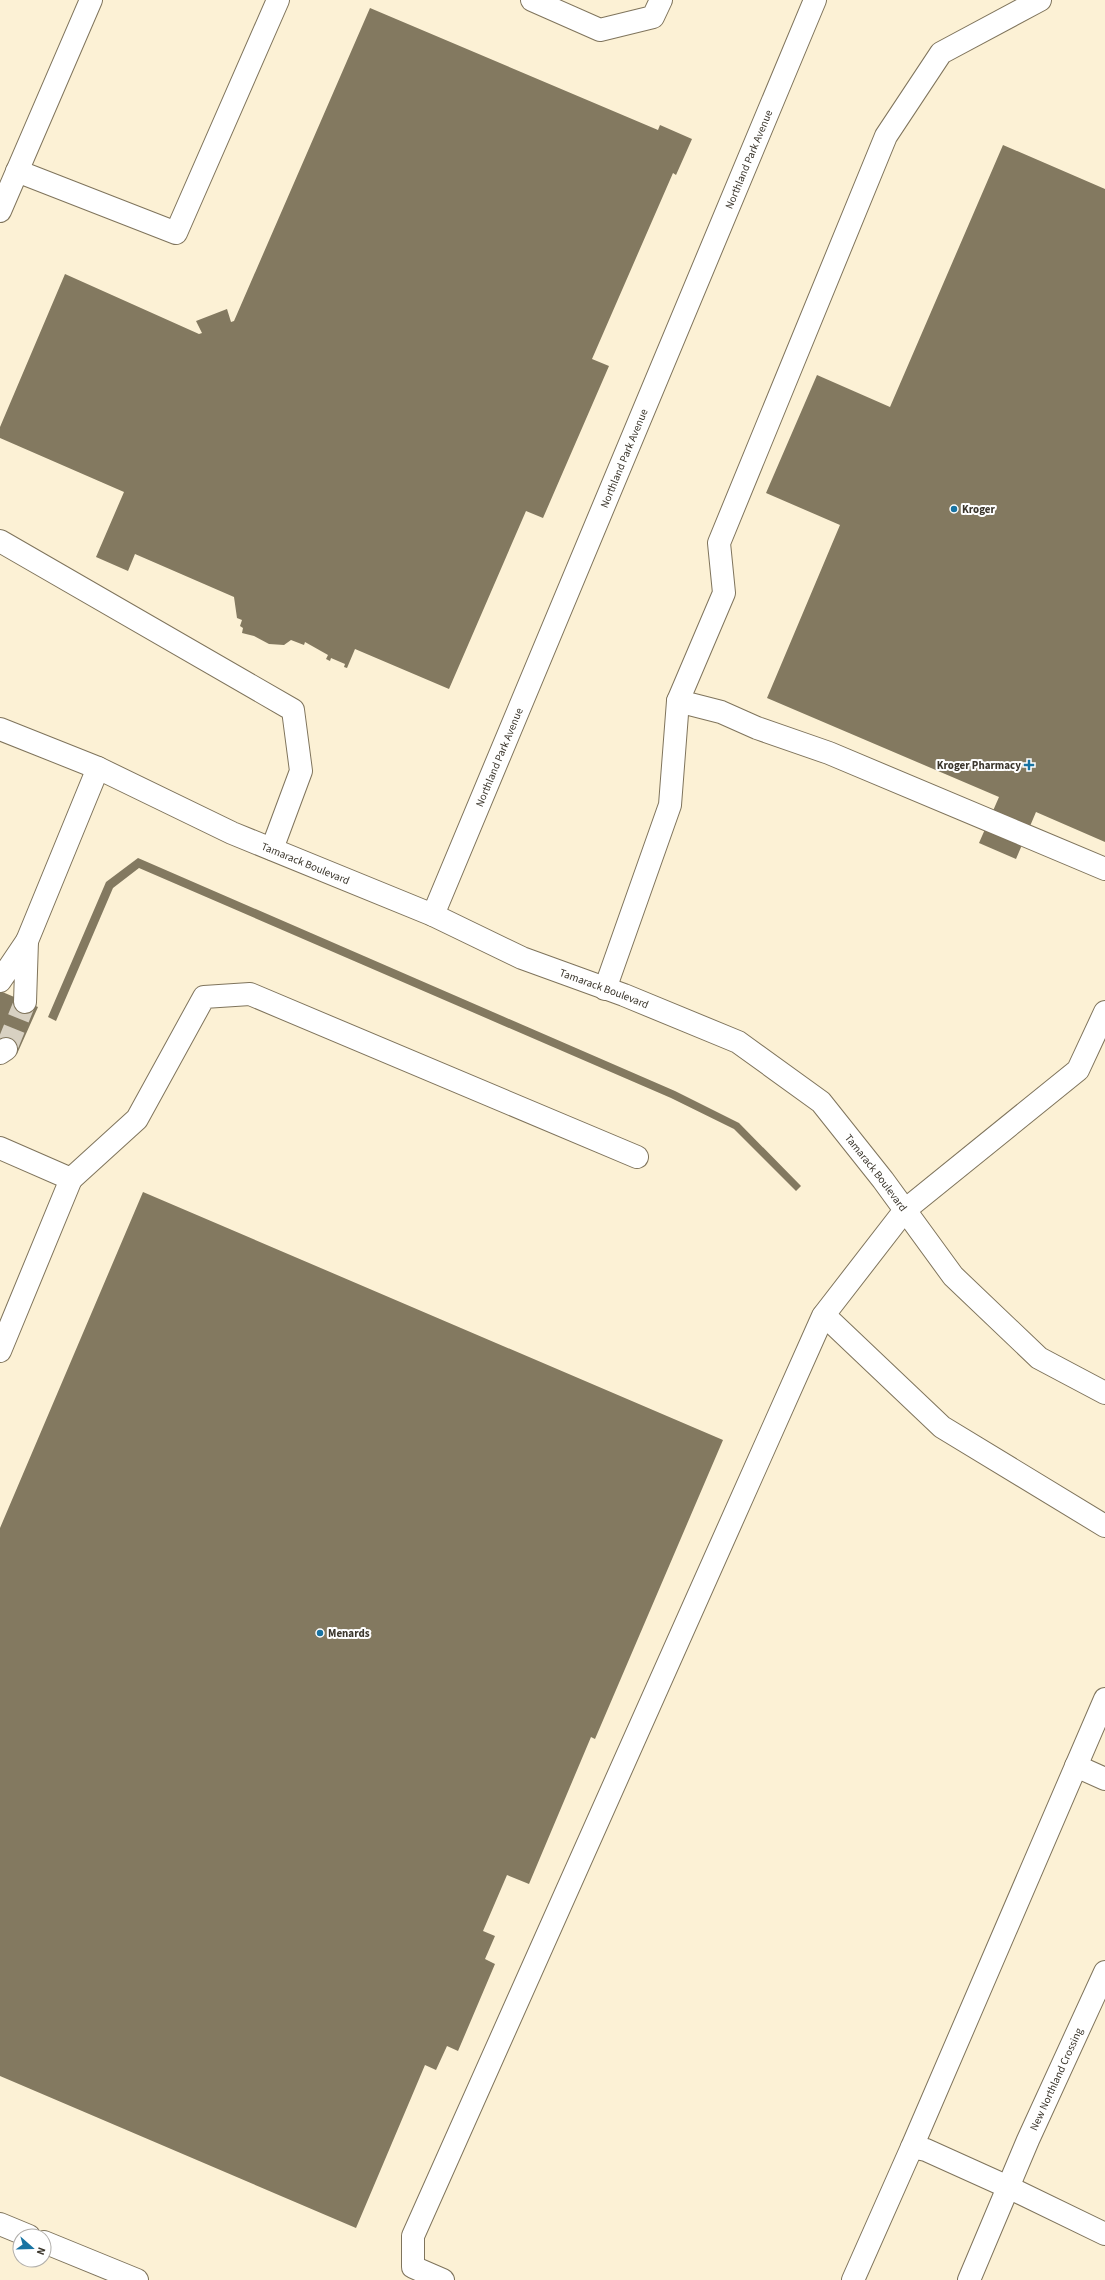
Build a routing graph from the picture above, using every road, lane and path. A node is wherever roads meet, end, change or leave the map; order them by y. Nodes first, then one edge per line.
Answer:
1 (91, 0) edge
2 (278, 0) edge
3 (532, 0) edge
4 (661, 0) edge
5 (815, 0) edge
6 (1040, 0) edge
7 (17, 171) junction
8 (0, 211) edge
9 (0, 541) edge
10 (678, 701) junction
11 (0, 729) edge
12 (98, 768) junction
13 (272, 849) junction
14 (1105, 869) edge
15 (433, 916) junction
16 (27, 941) junction
17 (0, 981) edge
18 (605, 989) junction
19 (26, 1002) tunnel mouth
20 (1105, 1012) edge
21 (0, 1148) edge
22 (637, 1157) dead end
23 (71, 1179) junction
24 (905, 1210) junction
25 (824, 1315) junction
26 (0, 1350) edge
27 (1105, 1393) edge
28 (1105, 1526) edge
29 (1105, 1699) edge
30 (1076, 1766) junction
31 (1105, 1779) edge
32 (1105, 1972) edge
33 (912, 2147) junction
34 (1008, 2187) junction
35 (0, 2224) edge
36 (12, 2229) edge
37 (1105, 2234) edge
38 (52, 2245) edge
39 (137, 2280) edge
40 (443, 2280) edge
41 (854, 2280) edge
42 (969, 2280) edge

1 - 7 street
2 - 7 street
3 - 4 street
5 - 15 street, Northland Park Avenue
6 - 10 street
7 - 8 street
9 - 13 street
10 - 14 street
10 - 18 street
11 - 12 street, Tamarack Boulevard
12 - 13 street, Tamarack Boulevard
12 - 16 street
13 - 15 street, Tamarack Boulevard
15 - 18 street, Tamarack Boulevard
16 - 17 street
16 - 19 street
18 - 24 street, Tamarack Boulevard
20 - 24 street
21 - 23 street
22 - 23 street
23 - 26 street
24 - 25 street
24 - 27 street, Tamarack Boulevard
25 - 28 street
25 - 40 street
29 - 30 street
30 - 31 street
30 - 33 street
32 - 34 street, New Northland Crossing
33 - 34 street
33 - 41 street
34 - 37 street
34 - 42 street, New Northland Crossing
35 - 36 street
38 - 39 street

